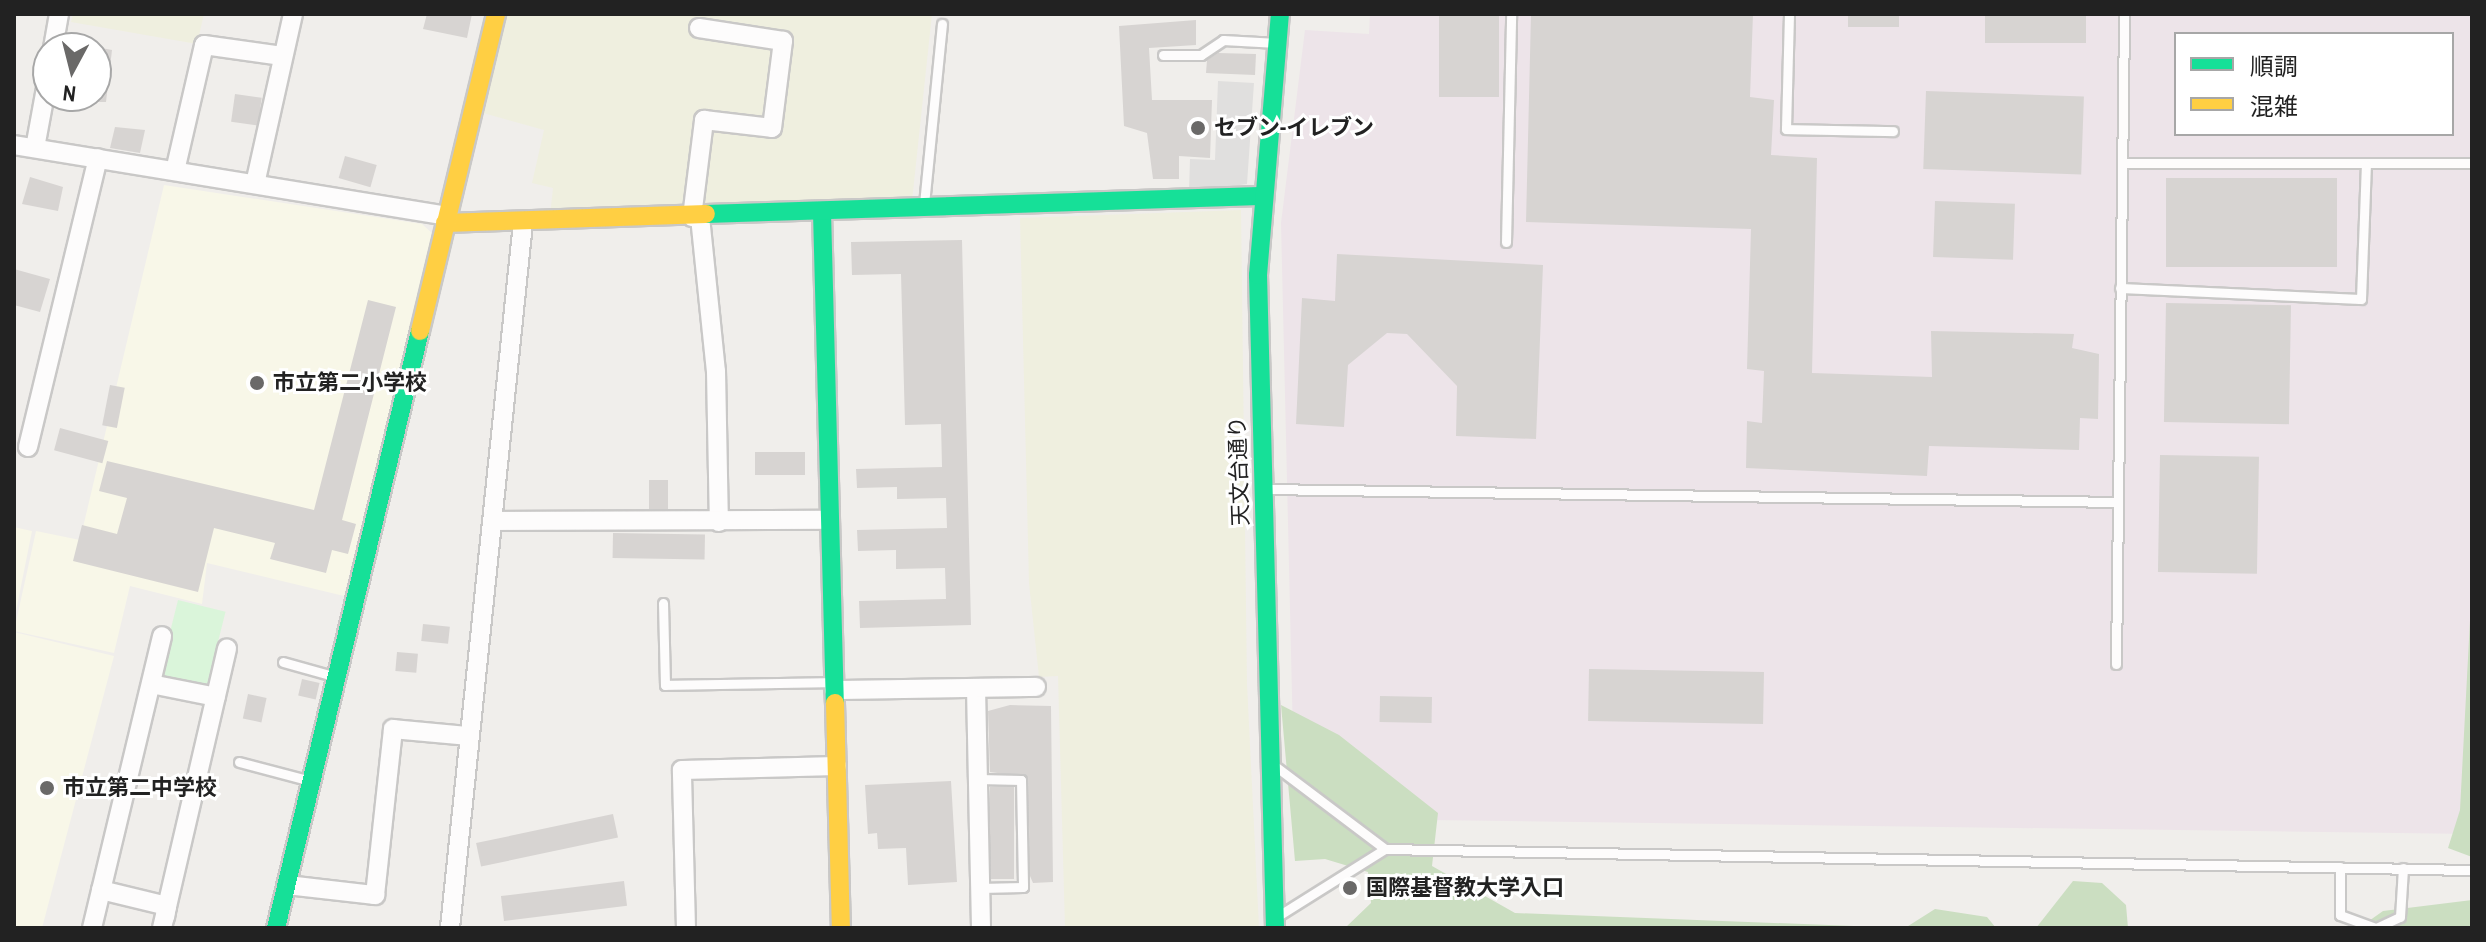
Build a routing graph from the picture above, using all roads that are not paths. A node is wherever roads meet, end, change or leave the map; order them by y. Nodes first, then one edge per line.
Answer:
1 (293, 14) edge
2 (496, 14) edge
3 (1280, 14) edge
4 (1511, 14) edge
5 (1789, 14) edge
6 (2124, 14) edge
7 (942, 24) dead end
8 (699, 28) dead end
9 (1277, 43) junction
10 (1163, 55) dead end
11 (282, 56) junction
12 (42, 112) edge
13 (1893, 131) dead end
14 (14, 145) edge
15 (35, 148) junction
16 (98, 158) junction
17 (2122, 163) junction
18 (2472, 163) edge
19 (2366, 165) junction
20 (175, 171) junction
21 (255, 184) junction
22 (1260, 196) junction
23 (923, 208) junction
24 (822, 212) junction
25 (696, 217) junction
26 (446, 220) junction
27 (523, 223) junction
28 (1506, 242) dead end
29 (2120, 288) junction
30 (28, 447) dead end
31 (1263, 489) junction
32 (2116, 502) junction
33 (830, 520) junction
34 (492, 521) junction
35 (719, 522) junction
36 (663, 603) dead end
37 (162, 636) dead end
38 (227, 648) dead end
39 (283, 662) dead end
40 (2116, 664) dead end
41 (335, 676) junction
42 (151, 684) junction
43 (834, 686) junction
44 (1036, 687) dead end
45 (976, 688) junction
46 (216, 697) junction
47 (469, 736) junction
48 (1270, 761) junction
49 (239, 762) dead end
50 (837, 766) junction
51 (978, 779) junction
52 (311, 781) junction
53 (1385, 849) junction
54 (2340, 867) junction
55 (2403, 868) junction
56 (2472, 870) edge
57 (287, 885) junction
58 (980, 888) junction
59 (101, 890) junction
60 (167, 906) junction
61 (1275, 923) edge
62 (92, 928) edge
63 (162, 928) edge
64 (276, 928) edge
65 (450, 928) edge
66 (686, 928) edge
67 (841, 928) edge
68 (981, 928) edge
69 (2376, 928) edge

1 - 11 street
2 - 26 street
3 - 9 street, 天文台通り
4 - 28 lane
5 - 13 lane
6 - 17 lane
7 - 23 lane
8 - 25 street
9 - 10 lane
9 - 22 street, 天文台通り
11 - 20 street
11 - 21 street
12 - 15 street
14 - 15 street
15 - 16 street
16 - 20 street
16 - 30 street
17 - 19 lane
17 - 29 lane
18 - 19 lane
19 - 29 lane
20 - 21 street
21 - 26 street
22 - 23 street
22 - 31 street, 天文台通り
23 - 24 street
24 - 25 street
24 - 33 street
25 - 27 street
25 - 35 street
26 - 27 street
26 - 41 street
27 - 34 street
29 - 32 lane
31 - 32 lane
31 - 48 street, 天文台通り
32 - 40 lane
33 - 35 street
33 - 43 street
34 - 35 street
34 - 47 street
36 - 43 lane
37 - 42 street
38 - 46 street
39 - 41 lane
41 - 52 street
42 - 46 street
42 - 59 street
43 - 45 street
43 - 50 street
44 - 45 street
45 - 51 street
46 - 60 street
47 - 57 street
47 - 65 street
48 - 53 lane
48 - 61 street, 天文台通り
49 - 52 lane
50 - 66 street
50 - 67 street
51 - 58 street
51 - 58 lane
52 - 57 street
53 - 54 lane
53 - 61 lane
54 - 55 lane
54 - 69 lane
55 - 56 lane
55 - 69 lane
57 - 64 street
58 - 68 street
59 - 60 street
59 - 62 street
60 - 63 street

